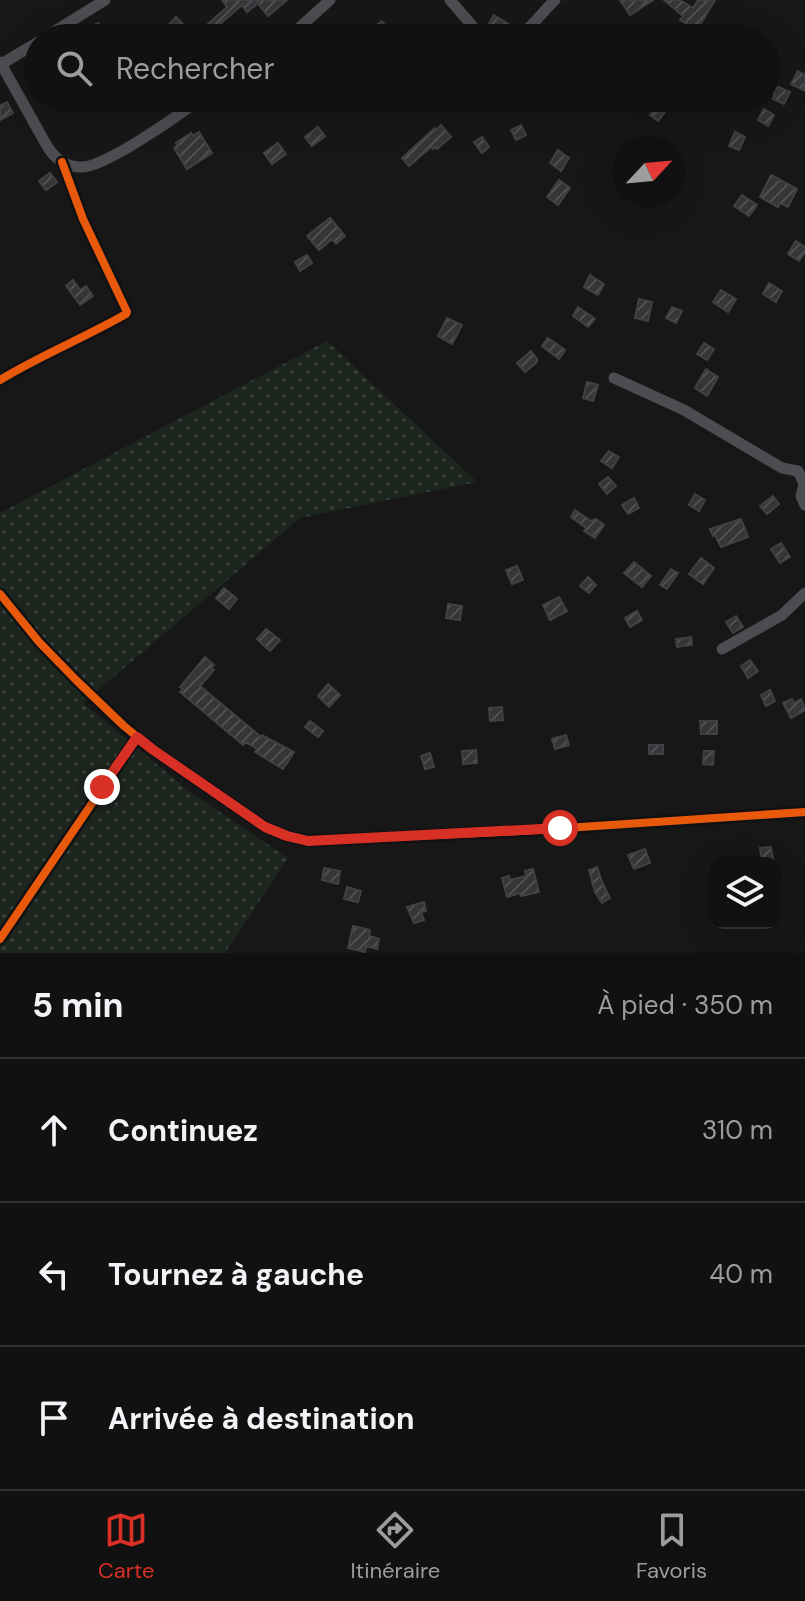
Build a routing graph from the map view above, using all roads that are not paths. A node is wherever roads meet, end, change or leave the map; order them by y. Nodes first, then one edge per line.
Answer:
1 (105, 0) edge
2 (330, 0) edge
3 (450, 0) edge
4 (555, 0) edge
5 (66, 24) edge
6 (303, 24) edge
7 (471, 24) edge
8 (533, 24) edge
9 (24, 50) edge
10 (0, 64) edge
11 (24, 106) edge
12 (28, 112) edge
13 (180, 112) edge
14 (62, 162) junction
15 (614, 378) dead end
16 (0, 380) edge
17 (805, 505) edge
18 (805, 593) edge
19 (0, 594) edge
20 (722, 649) dead end
21 (137, 737) junction
22 (805, 812) edge
23 (0, 939) edge

1 - 5 street
2 - 6 street
3 - 7 street
4 - 8 street
9 - 10 street
10 - 11 street
12 - 14 street
13 - 14 street
14 - 16 street
15 - 17 street
18 - 20 street
19 - 21 street
21 - 22 street
21 - 23 street

